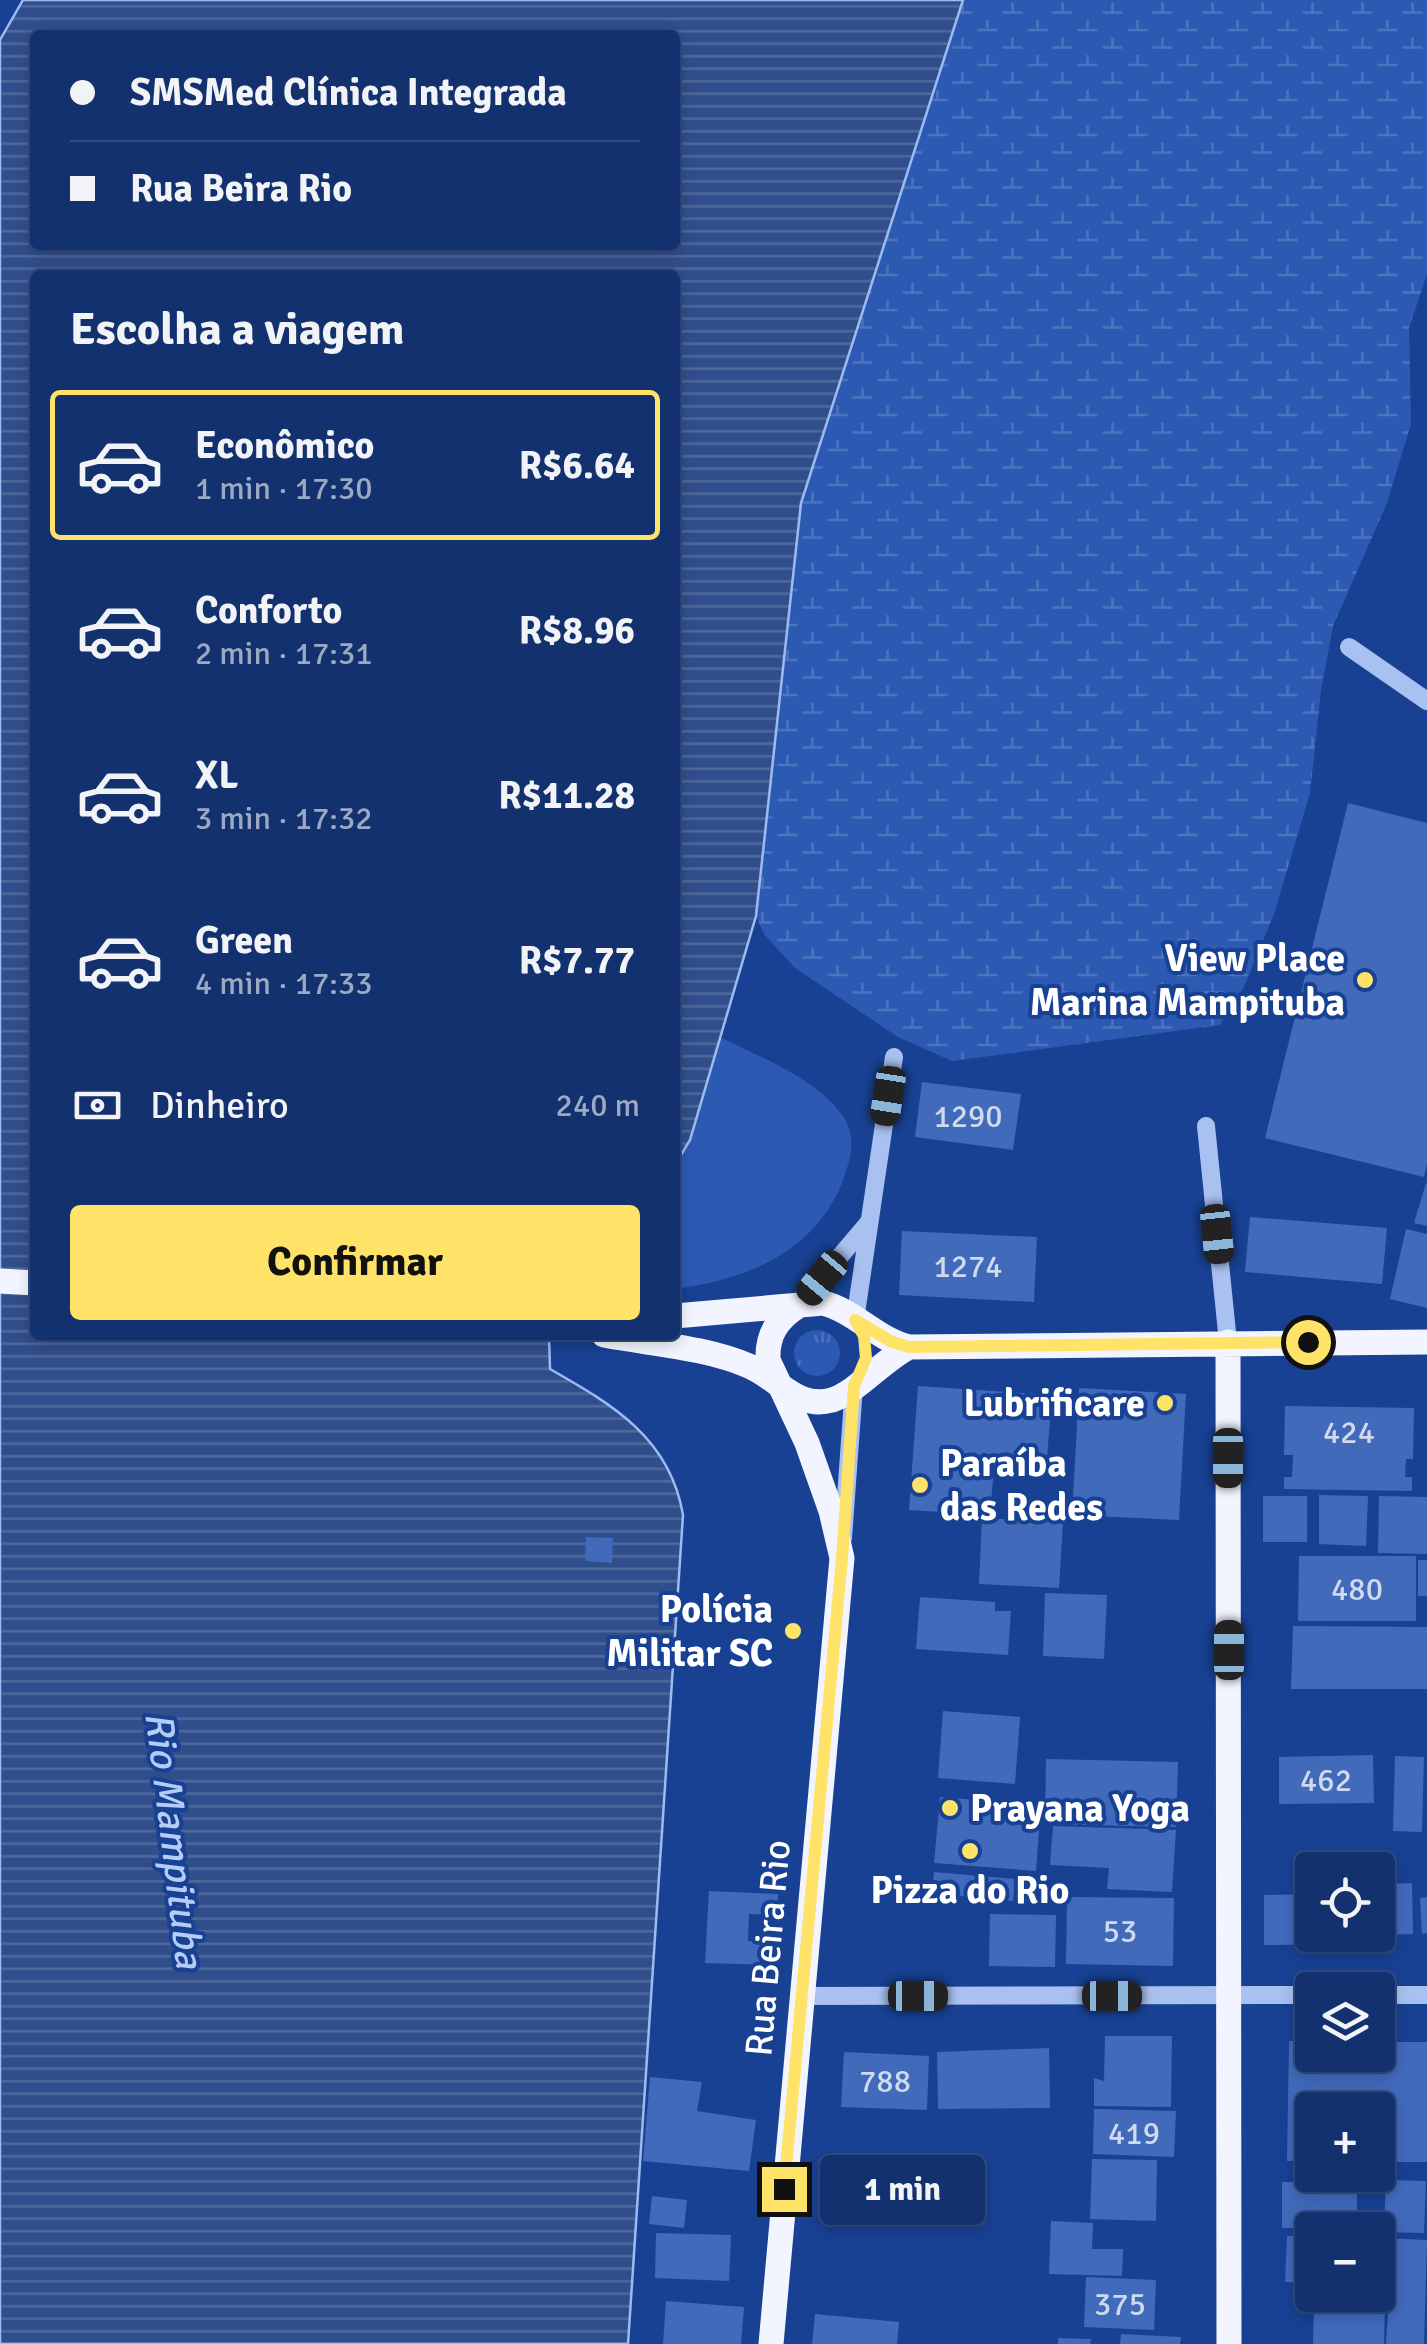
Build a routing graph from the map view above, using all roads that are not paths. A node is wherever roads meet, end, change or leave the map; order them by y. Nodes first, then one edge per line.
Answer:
1 (1349, 648) dead end
2 (1427, 701) edge
3 (894, 1058) dead end
4 (1206, 1126) dead end
5 (870, 1222) junction
6 (0, 1281) edge
7 (30, 1284) edge
8 (798, 1306) junction
9 (680, 1316) edge
10 (855, 1320) junction
11 (631, 1340) edge
12 (1228, 1342) junction
13 (1427, 1342) edge
14 (909, 1347) junction
15 (776, 1380) junction
16 (854, 1386) junction
17 (842, 1558) junction
18 (1229, 1995) junction
19 (1295, 1995) edge
20 (1395, 1995) edge
21 (1427, 1995) edge
22 (802, 1996) junction
23 (771, 2344) edge
24 (1229, 2344) edge

1 - 2 street
3 - 5 street, Rua Beira Rio
4 - 12 street
5 - 8 street, Rua Beira Rio
5 - 10 street, Rua Beira Rio
6 - 7 main road
8 - 9 main road
8 - 10 main road
8 - 15 main road, Rua Beira Rio
10 - 14 main road
10 - 16 main road, Rua Beira Rio
11 - 15 main road
12 - 13 main road
12 - 14 main road
12 - 18 main road
14 - 16 main road
15 - 16 main road
15 - 17 main road, Rua Beira Rio
16 - 17 street, Rua Beira Rio
17 - 22 main road, Rua Beira Rio
18 - 19 street
18 - 22 street
18 - 24 main road
20 - 21 street
22 - 23 main road, Rua Beira Rio

